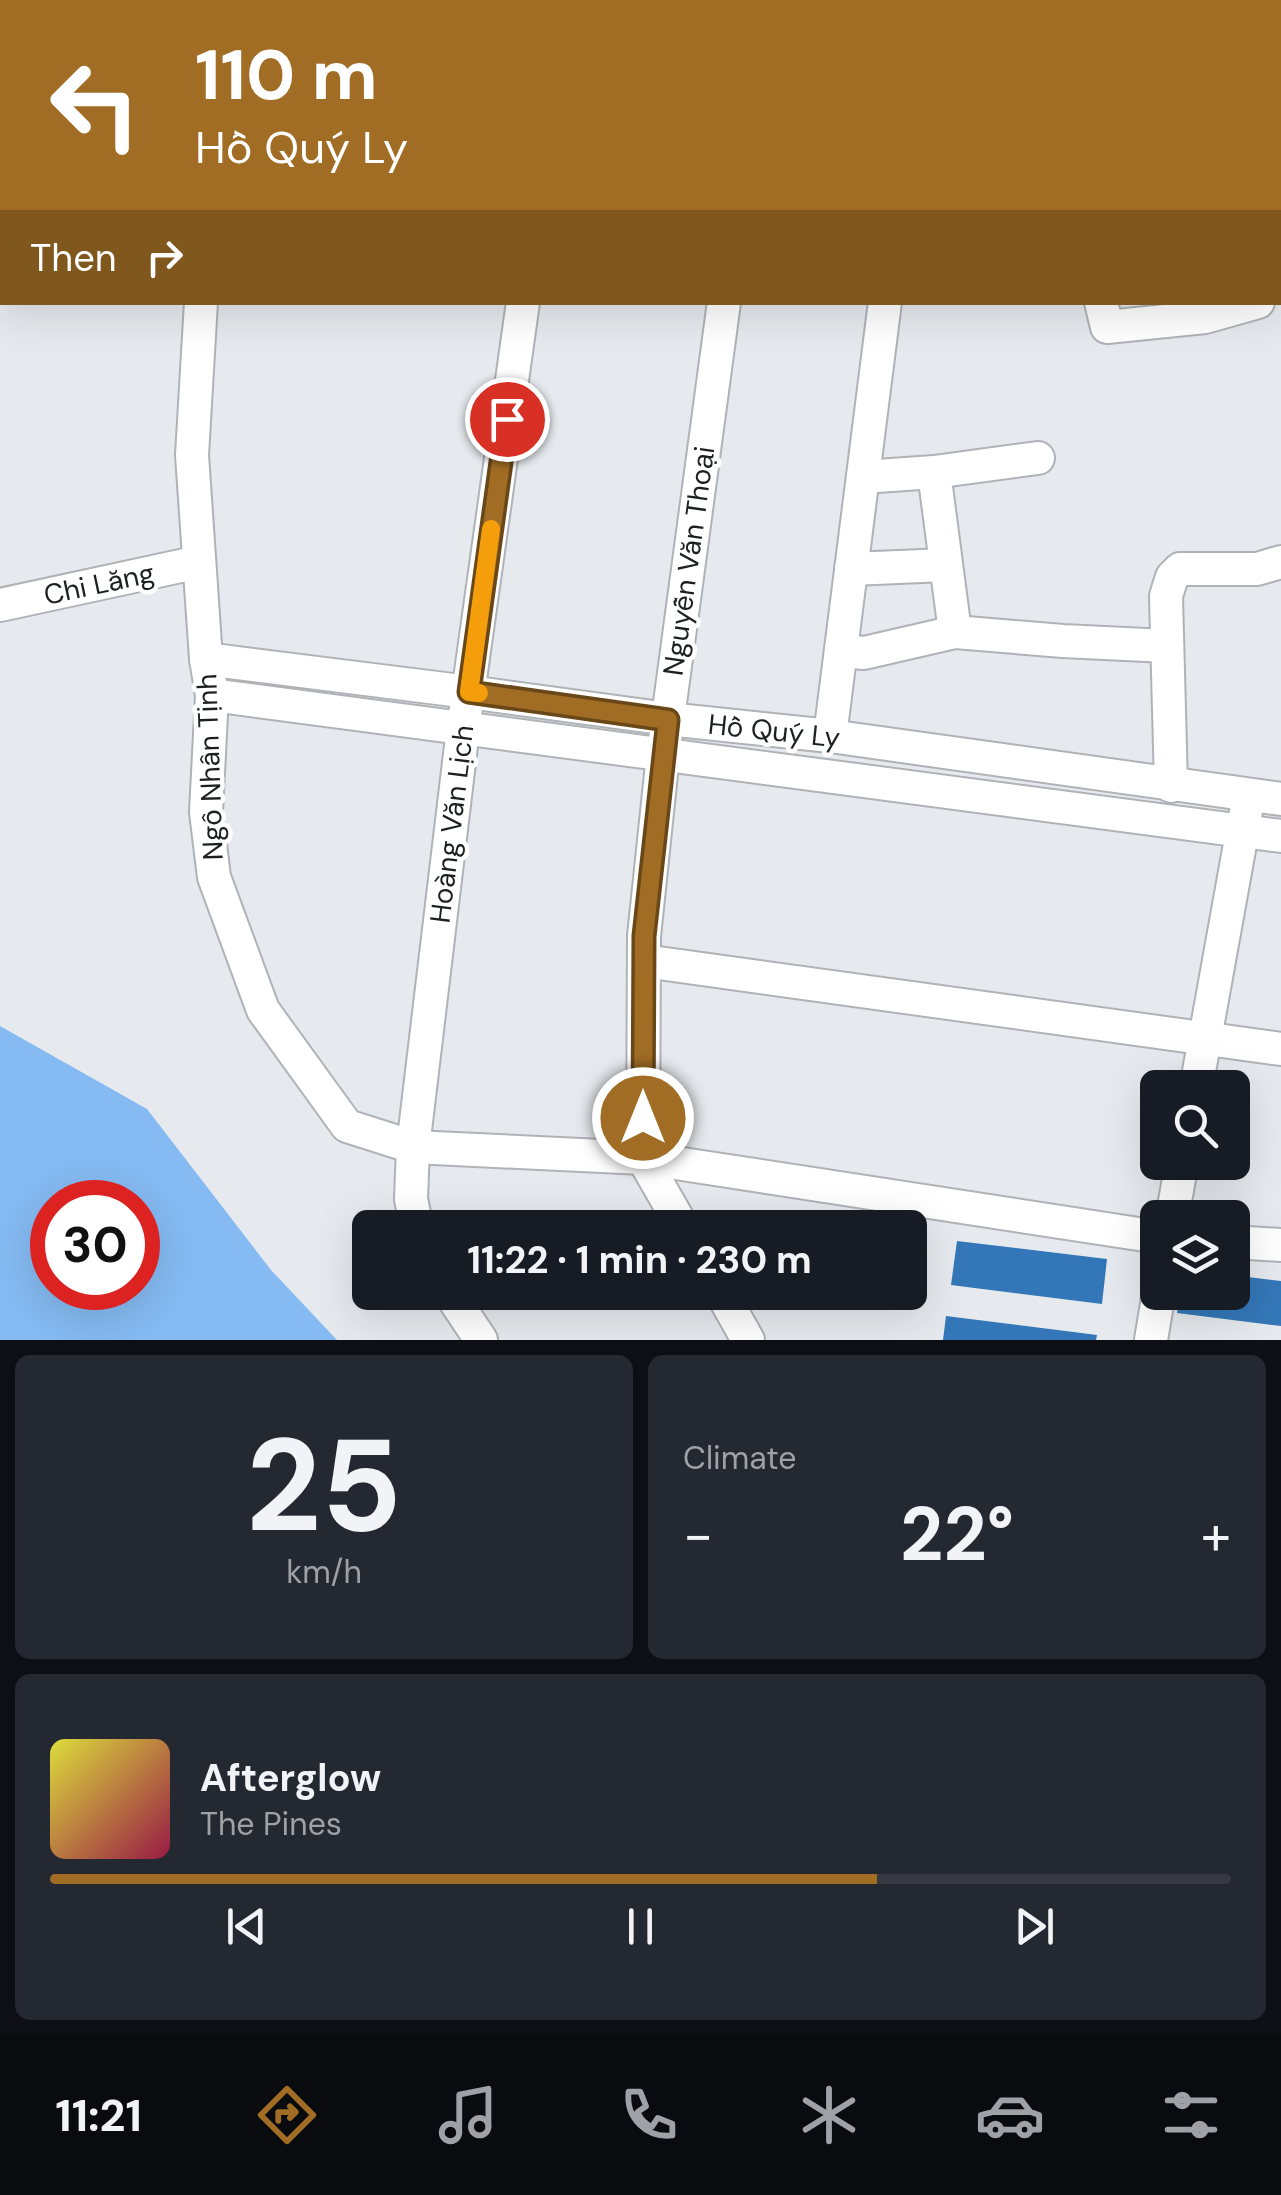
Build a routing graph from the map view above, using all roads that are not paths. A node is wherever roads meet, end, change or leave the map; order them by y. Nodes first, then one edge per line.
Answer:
1 (201, 305) edge
2 (523, 305) edge
3 (724, 305) edge
4 (885, 305) edge
5 (1101, 305) edge
6 (1247, 305) edge
7 (1038, 458) dead end
8 (934, 472) junction
9 (863, 477) junction
10 (199, 562) junction
11 (1281, 562) edge
12 (946, 565) junction
13 (852, 569) junction
14 (0, 605) edge
15 (955, 632) junction
16 (1167, 646) junction
17 (841, 651) junction
18 (206, 659) junction
19 (469, 692) junction
20 (212, 695) junction
21 (668, 720) junction
22 (463, 729) junction
23 (830, 736) junction
24 (663, 755) junction
25 (1171, 786) junction
26 (1248, 794) junction
27 (1281, 799) edge
28 (1243, 831) junction
29 (1281, 836) edge
30 (644, 961) junction
31 (1205, 1038) junction
32 (1281, 1049) edge
33 (1199, 1070) edge
34 (413, 1148) junction
35 (643, 1158) junction
36 (414, 1210) edge
37 (673, 1210) edge
38 (1140, 1235) edge
39 (1250, 1243) edge
40 (1281, 1245) edge
41 (461, 1310) edge
42 (730, 1310) edge
43 (1156, 1310) edge
44 (481, 1340) edge
45 (748, 1340) edge
46 (1151, 1340) edge

1 - 10 street, Ngô Nhân Tịnh
2 - 19 street, Hoàng Văn Lịch
3 - 21 street, Nguyễn Văn Thoại
4 - 9 street
5 - 6 street
7 - 8 street
8 - 9 street
8 - 12 street
9 - 13 street
10 - 14 street, Chi Lăng
10 - 18 street, Ngô Nhân Tịnh
11 - 16 street
12 - 13 street
12 - 15 street
13 - 17 street
15 - 16 street
15 - 17 street
16 - 25 street
17 - 23 street
18 - 19 street, Hồ Quý Ly
18 - 20 street, Ngô Nhân Tịnh
19 - 21 street, Hồ Quý Ly
19 - 22 street, Hoàng Văn Lịch
20 - 22 street, Hồ Quý Ly
20 - 34 street, Ngô Nhân Tịnh
21 - 23 street, Hồ Quý Ly
21 - 24 street, Nguyễn Văn Thoại
22 - 24 street, Hồ Quý Ly
22 - 34 street, Hoàng Văn Lịch
23 - 25 street, Hồ Quý Ly
24 - 28 street, Hồ Quý Ly
24 - 30 street, Nguyễn Văn Thoại
25 - 26 street, Hồ Quý Ly
26 - 27 street, Hồ Quý Ly
26 - 28 street
28 - 29 street, Hồ Quý Ly
28 - 31 street
30 - 31 street
30 - 35 street, Nguyễn Văn Thoại
31 - 32 street
31 - 33 street
34 - 35 street, Ngô Nhân Tịnh
34 - 36 street, Hoàng Văn Lịch
35 - 37 street
35 - 38 street, Ngô Nhân Tịnh
39 - 40 street
41 - 44 street
42 - 45 street
43 - 46 street

